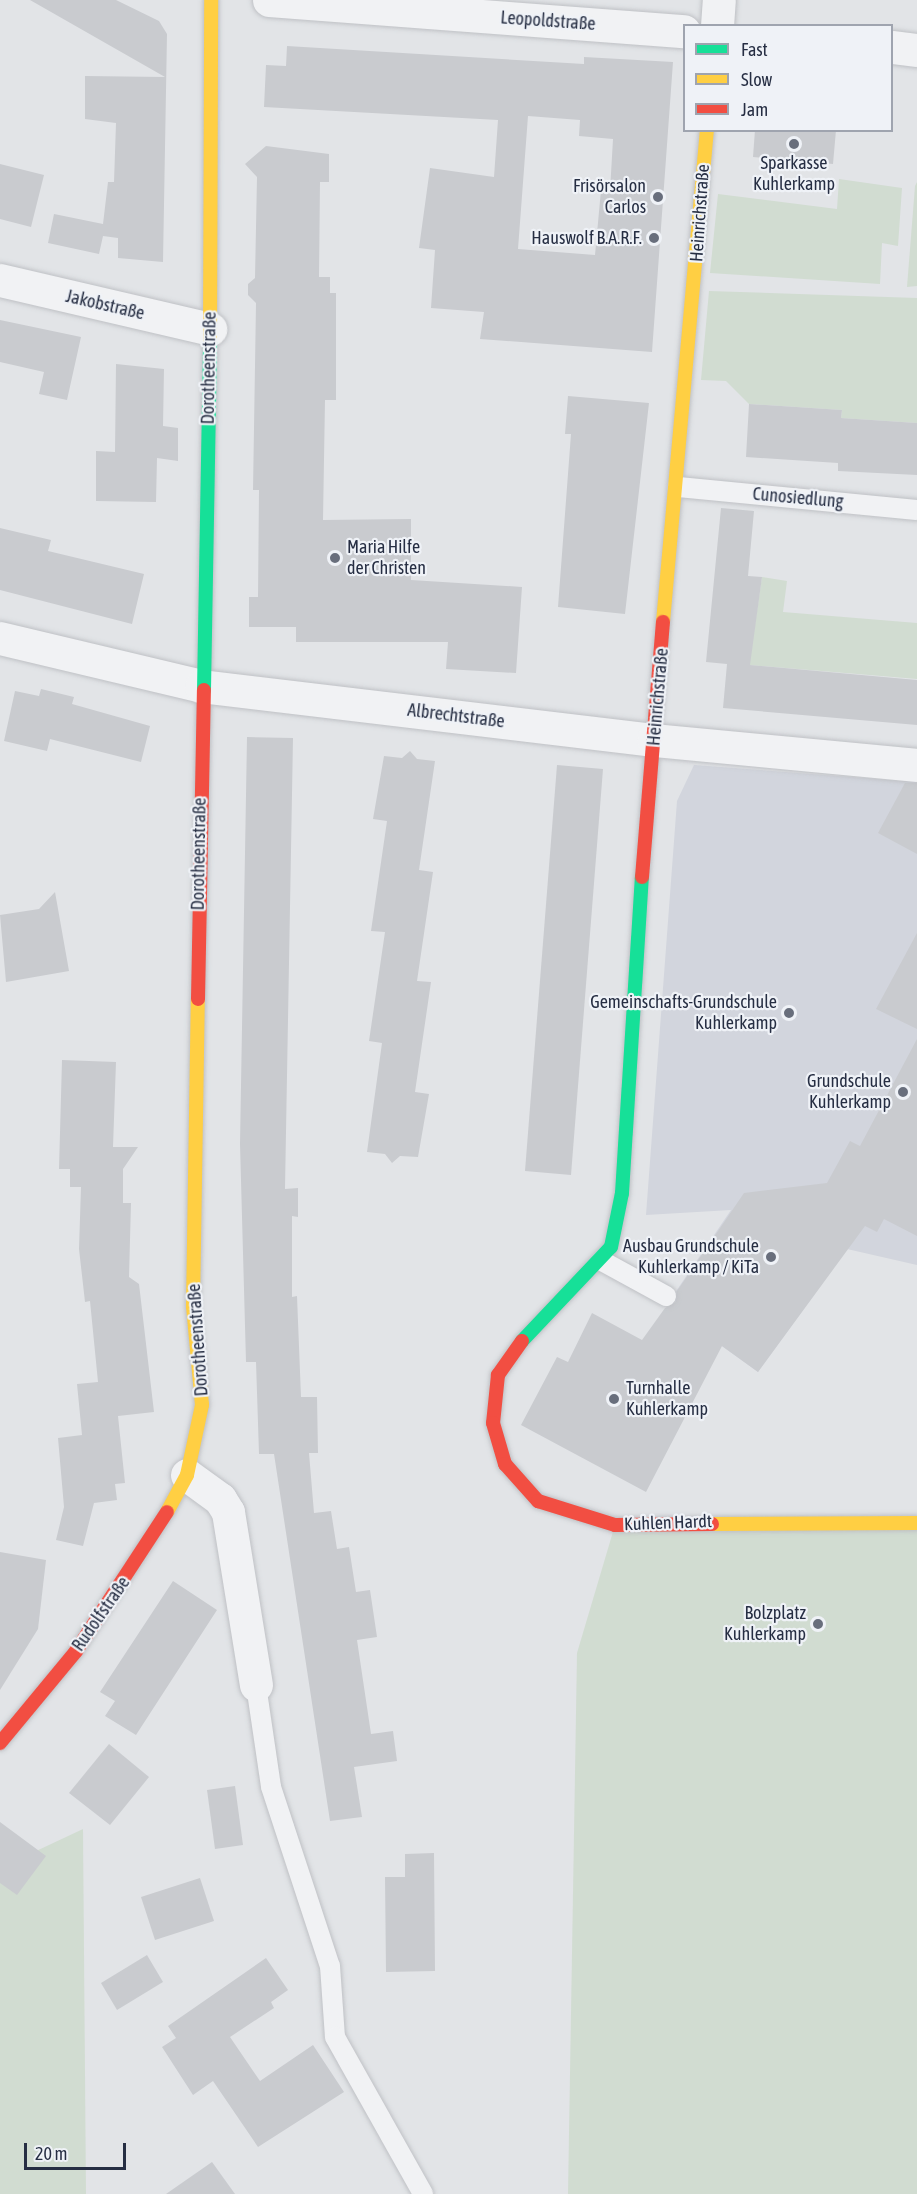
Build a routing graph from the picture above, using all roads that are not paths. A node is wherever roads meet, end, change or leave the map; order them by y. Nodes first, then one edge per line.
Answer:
1 (211, 0) edge
2 (269, 0) edge
3 (719, 0) edge
4 (717, 24) edge
5 (683, 31) edge
6 (893, 47) edge
7 (917, 50) edge
8 (707, 132) edge
9 (0, 280) edge
10 (210, 329) junction
11 (678, 487) junction
12 (917, 510) edge
13 (0, 638) edge
14 (201, 686) junction
15 (653, 740) junction
16 (917, 765) edge
17 (602, 1261) junction
18 (666, 1296) dead end
19 (187, 1475) junction
20 (917, 1523) edge
21 (256, 1685) joint
22 (0, 1743) edge
23 (423, 2194) edge

1 - 10 street, Dorotheenstraße
2 - 5 street, Leopoldstraße
3 - 4 street
6 - 7 street
8 - 11 street, Heinrichstraße
9 - 10 street, Jakobstraße
10 - 14 street, Dorotheenstraße
11 - 12 lane, Cunosiedlung
11 - 15 street, Heinrichstraße
13 - 14 street, Albrechtstraße
14 - 15 street, Albrechtstraße
14 - 19 street, Dorotheenstraße
15 - 16 street, Albrechtstraße
15 - 17 street, Heinrichstraße
17 - 18 lane
17 - 20 street, Kuhlen Hardt
19 - 21 street
19 - 22 street, Rudolfstraße
21 - 23 lane

